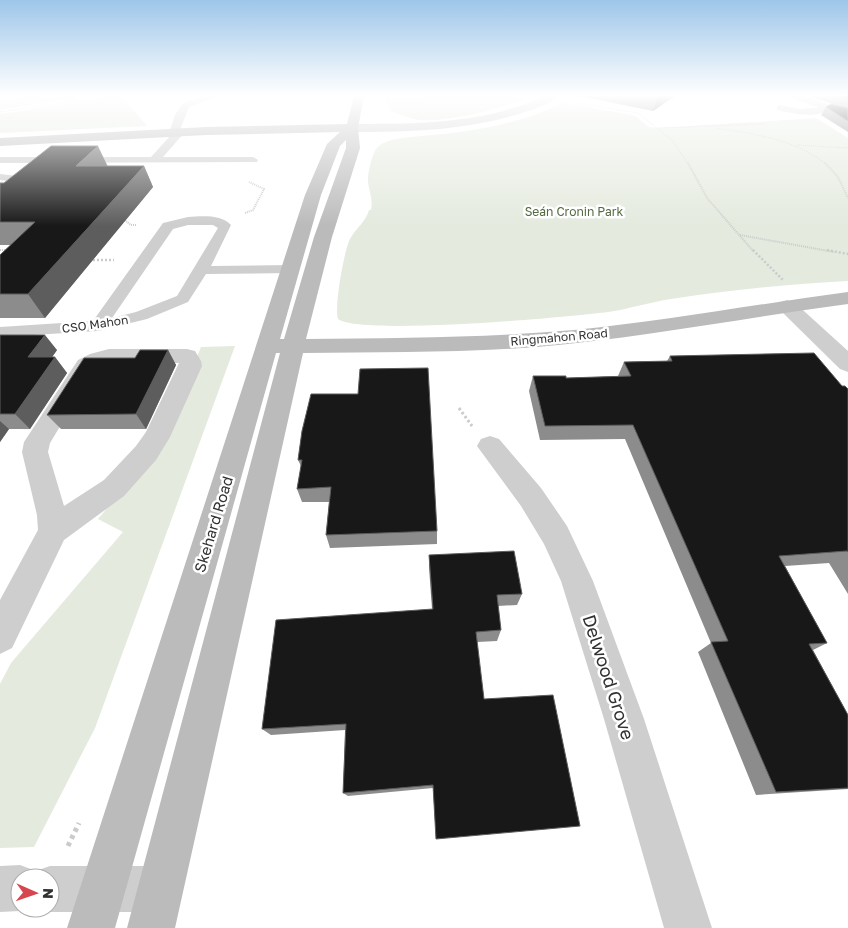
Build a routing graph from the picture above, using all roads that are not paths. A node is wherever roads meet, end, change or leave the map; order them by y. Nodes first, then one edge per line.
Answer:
1 (53, 139) edge
2 (172, 139) edge
3 (339, 139) edge
4 (353, 139) edge
5 (0, 142) edge
6 (0, 160) edge
7 (154, 160) junction
8 (253, 160) dead end
9 (0, 177) edge
10 (303, 179) dead end
11 (314, 190) junction
12 (0, 194) edge
13 (291, 269) junction
14 (200, 270) junction
15 (848, 298) edge
16 (787, 306) junction
17 (98, 326) junction
18 (0, 332) edge
19 (280, 346) junction
20 (848, 364) edge
21 (490, 446) dead end
22 (53, 531) junction
23 (0, 636) edge
24 (60, 893) edge
25 (97, 909) edge
26 (156, 909) edge
27 (688, 928) edge

1 - 5 street
2 - 7 lane
3 - 11 street, Skehard Road
4 - 19 street, Skehard Road
6 - 7 lane
7 - 8 lane
9 - 12 lane
10 - 11 street
11 - 13 street, Skehard Road
13 - 14 lane
13 - 19 street, Skehard Road
14 - 17 lane, CSO Mahon
14 - 17 lane, CSO Mahon
15 - 16 street, Ringmahon Road
16 - 19 street, Ringmahon Road
16 - 20 street
17 - 18 lane, CSO Mahon
19 - 25 street, Skehard Road
19 - 26 street, Skehard Road
21 - 27 street, Delwood Grove
22 - 22 street
22 - 23 street
24 - 25 street
25 - 26 street

